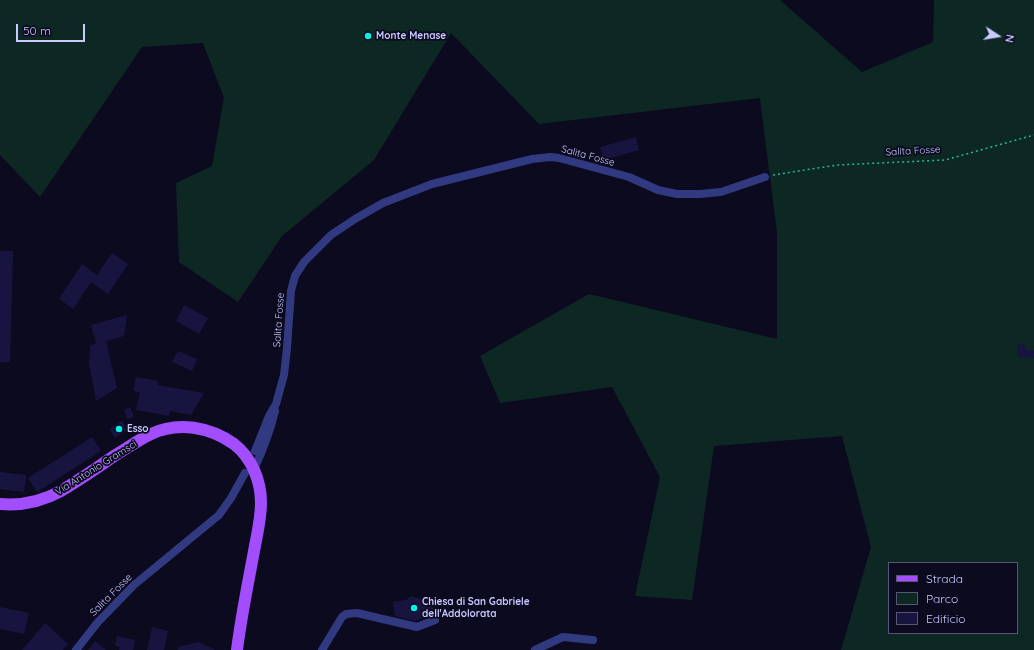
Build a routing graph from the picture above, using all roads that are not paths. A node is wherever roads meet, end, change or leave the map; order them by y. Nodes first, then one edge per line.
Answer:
1 (765, 177) road end
2 (276, 404) junction
3 (255, 451) dead end
4 (250, 471) junction
5 (0, 504) edge
6 (435, 620) dead end
7 (592, 640) dead end
8 (76, 650) edge
9 (237, 650) edge
10 (322, 650) edge
11 (535, 650) edge

1 - 2 street, Salita Fosse
2 - 3 street, Salita Fosse
2 - 4 street, Salita Fosse
4 - 5 main road, Via Antonio Gramsci
4 - 8 street, Salita Fosse
4 - 9 main road, Via Antonio Gramsci
6 - 10 street
7 - 11 street

